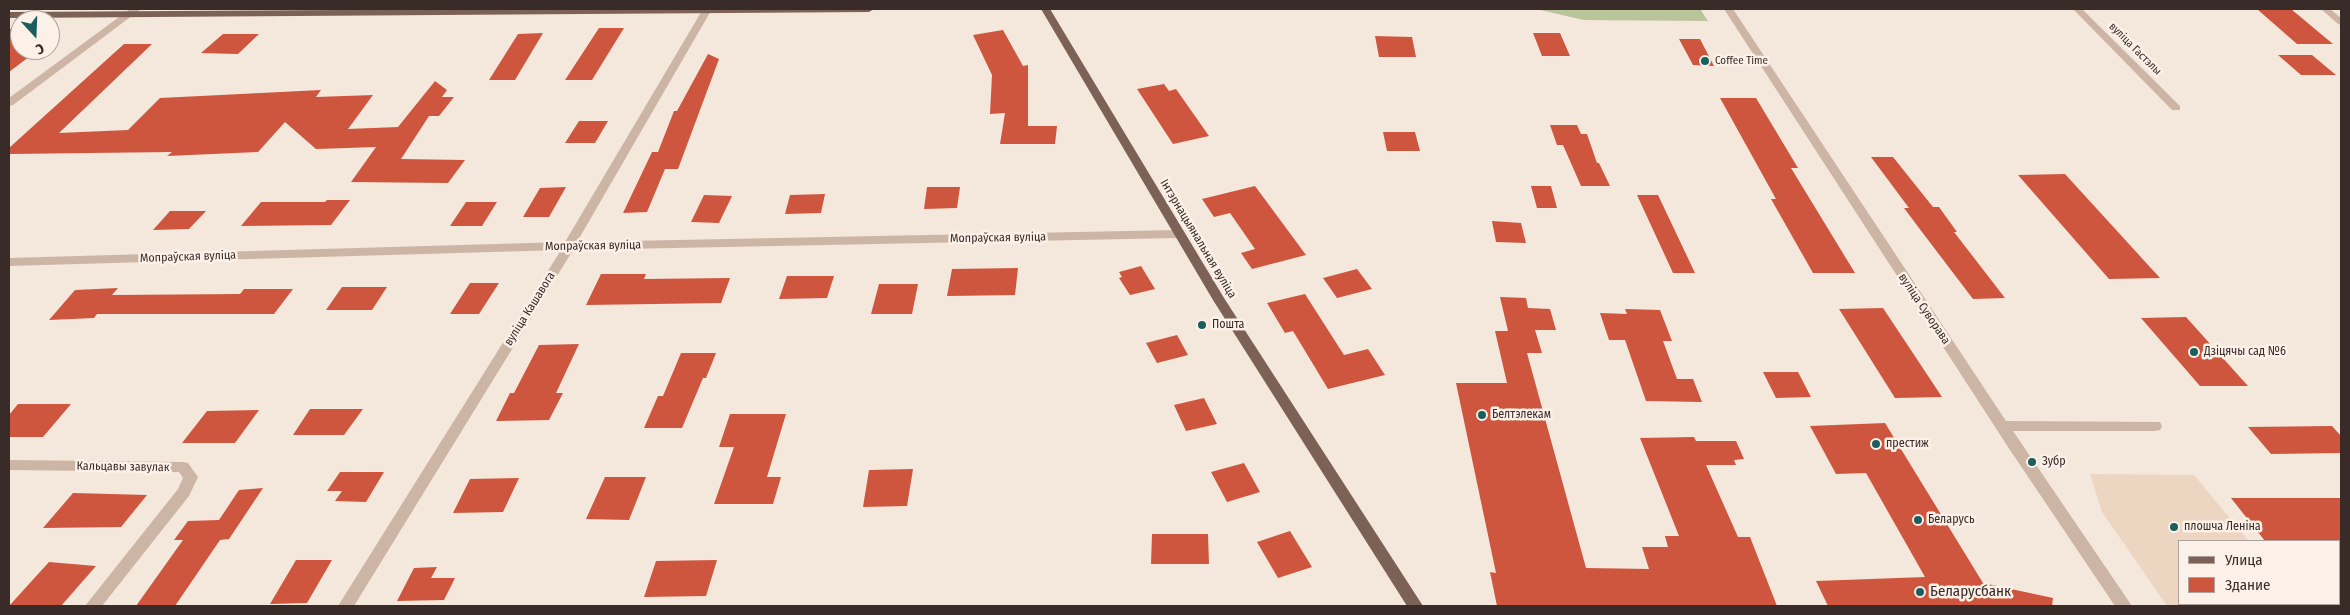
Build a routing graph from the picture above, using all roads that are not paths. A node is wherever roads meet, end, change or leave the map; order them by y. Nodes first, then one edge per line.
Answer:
1 (869, 9) edge
2 (1045, 9) edge
3 (1728, 9) edge
4 (2077, 9) edge
5 (2325, 9) edge
6 (706, 10) edge
7 (132, 12) edge
8 (9, 15) edge
9 (2340, 21) edge
10 (9, 103) edge
11 (2176, 108) dead end
12 (1178, 234) junction
13 (569, 246) junction
14 (9, 262) edge
15 (2002, 426) junction
16 (2155, 426) dead end
17 (9, 465) edge
18 (93, 606) edge
19 (346, 606) edge
20 (1415, 606) edge
21 (2124, 606) edge

1 - 6 main road
2 - 12 main road, Інтэрнацыянальная вуліца
3 - 15 street, вуліца Суворава
4 - 11 street, вуліца Гастэлы
5 - 9 street
6 - 7 main road
6 - 13 street, вуліца Кашавога
7 - 8 main road
7 - 10 street
12 - 13 street, Мопраўская вуліца
12 - 20 main road, Інтэрнацыянальная вуліца
13 - 14 street, Мопраўская вуліца
13 - 19 street, вуліца Кашавога
15 - 16 street
15 - 21 street, вуліца Суворава
17 - 18 street, Кальцавы завулак

